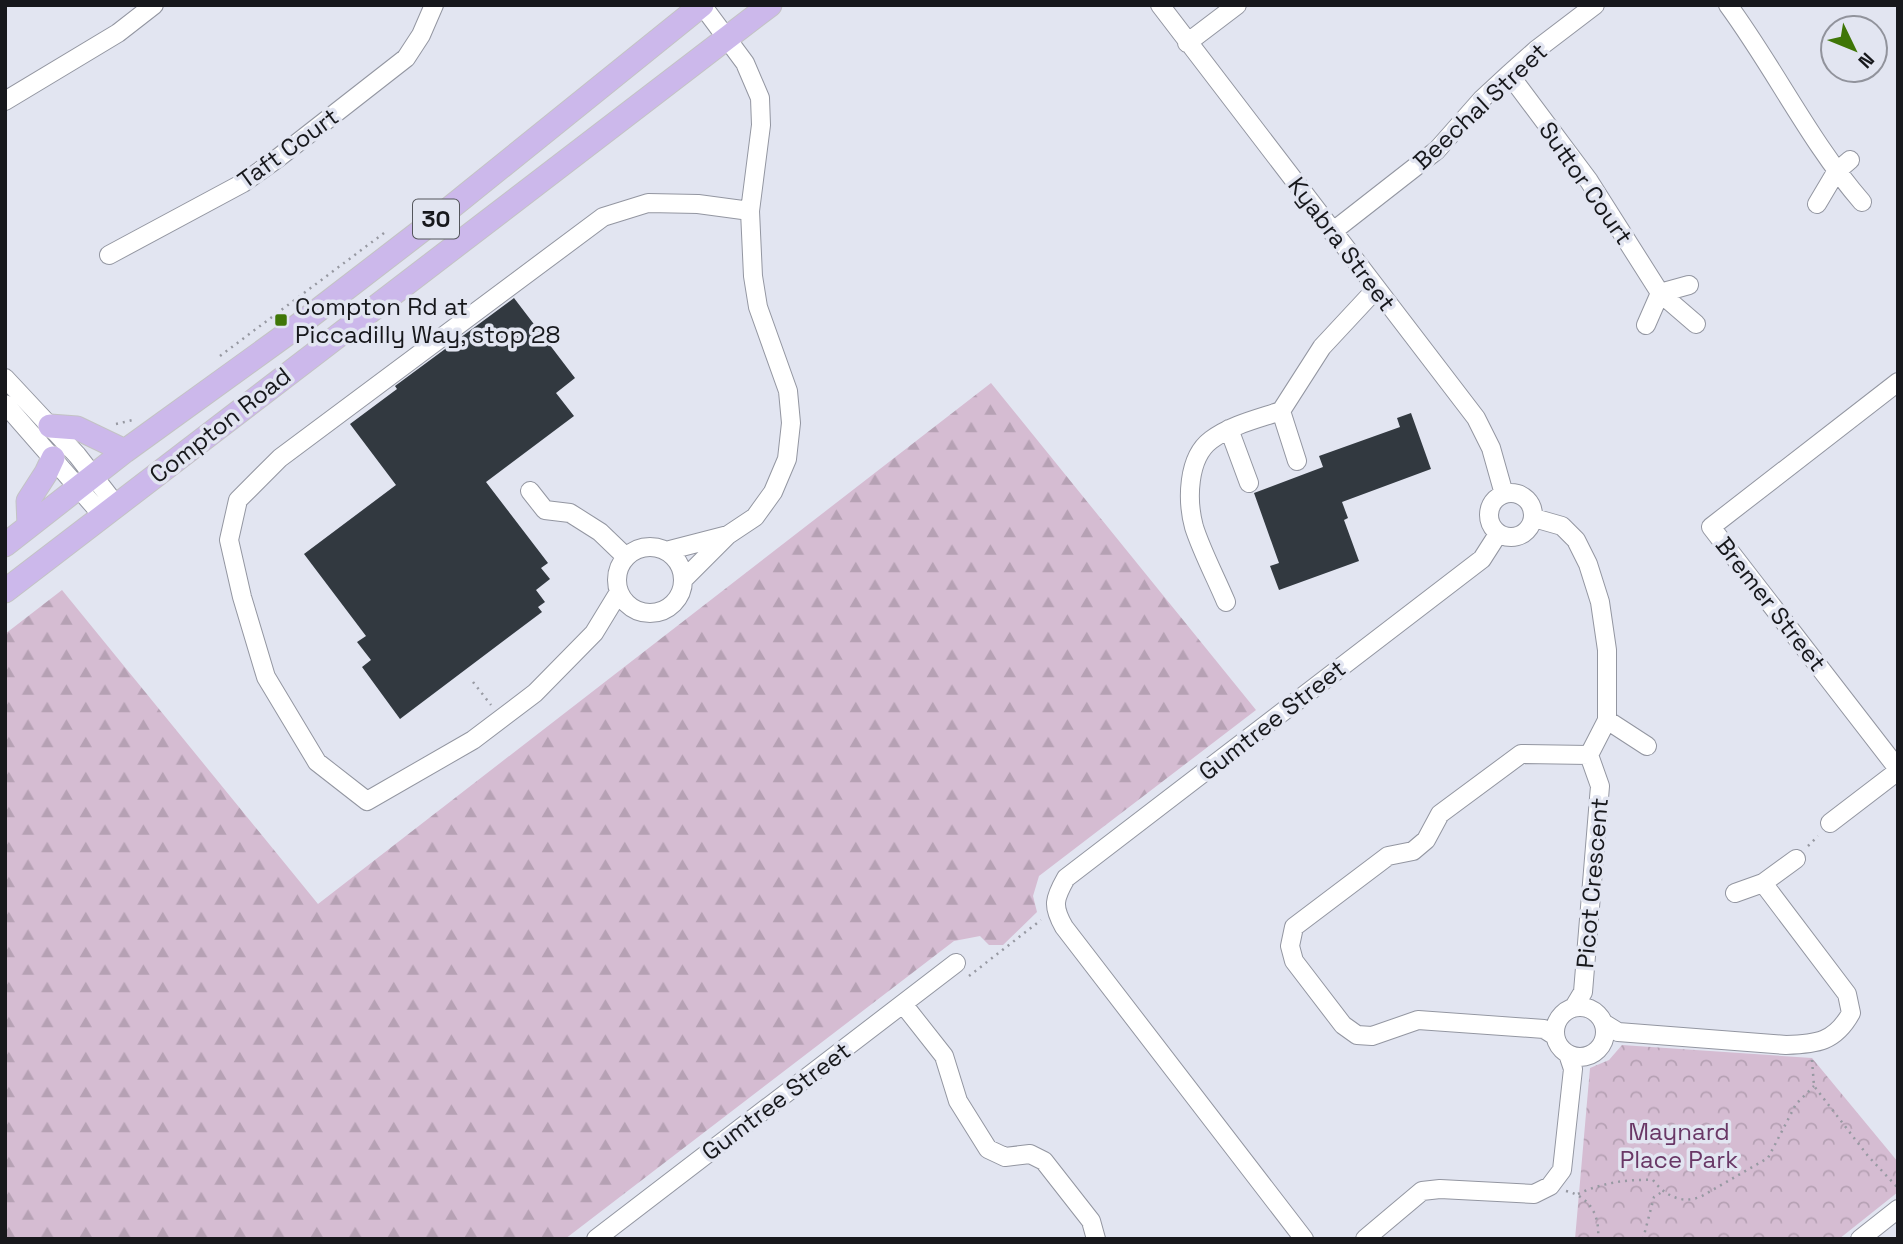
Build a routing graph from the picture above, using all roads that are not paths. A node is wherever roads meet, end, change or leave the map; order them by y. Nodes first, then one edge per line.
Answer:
1 (154, 5) edge
2 (434, 5) edge
3 (702, 5) edge
4 (770, 5) edge
5 (1160, 5) edge
6 (1237, 5) edge
7 (1595, 5) edge
8 (1728, 5) edge
9 (727, 39) junction
10 (1187, 43) junction
11 (1509, 74) junction
12 (5, 101) edge
13 (1850, 160) dead end
14 (1836, 172) junction
15 (1863, 202) dead end
16 (1817, 204) dead end
17 (750, 211) junction
18 (1332, 232) junction
19 (109, 255) dead end
20 (1689, 285) dead end
21 (1376, 289) junction
22 (1660, 293) junction
23 (1696, 324) dead end
24 (1646, 325) dead end
25 (5, 378) edge
26 (1898, 382) edge
27 (5, 404) edge
28 (1281, 411) junction
29 (50, 426) junction
30 (1230, 429) junction
31 (125, 451) junction
32 (53, 458) junction
33 (1297, 461) dead end
34 (86, 481) junction
35 (1248, 483) dead end
36 (530, 491) dead end
37 (1504, 494) junction
38 (109, 510) junction
39 (1534, 518) junction
40 (29, 526) junction
41 (1498, 534) junction
42 (728, 535) junction
43 (5, 545) edge
44 (666, 551) junction
45 (626, 557) junction
46 (683, 580) junction
47 (5, 591) edge
48 (619, 592) junction
49 (1226, 602) dead end
50 (635, 610) junction
51 (594, 634) junction
52 (1607, 720) junction
53 (1647, 746) dead end
54 (1589, 755) junction
55 (1898, 770) edge
56 (1830, 823) road end
57 (1796, 859) road end
58 (1763, 883) junction
59 (1735, 893) dead end
60 (962, 969) road end
61 (1582, 1002) junction
62 (903, 1004) junction
63 (1552, 1029) junction
64 (1609, 1032) junction
65 (1575, 1060) junction
66 (1898, 1209) edge
67 (596, 1239) edge
68 (1096, 1239) edge
69 (1304, 1239) edge
70 (1365, 1239) edge
71 (1860, 1239) edge

1 - 12 street
2 - 19 street, Taft Court
3 - 9 street
3 - 31 main road, Compton Road / 30
4 - 9 main road, Compton Road / 30
5 - 10 street, Kyabra Street
6 - 10 street
7 - 11 street, Beechal Street
8 - 14 street
9 - 17 street
9 - 38 main road, Compton Road / 30
10 - 18 street, Kyabra Street
11 - 18 street, Beechal Street
11 - 22 street, Suttor Court
13 - 14 street
14 - 15 street
14 - 16 street
17 - 42 street
17 - 51 street
18 - 21 street, Kyabra Street
20 - 22 street
21 - 28 street
21 - 37 street, Kyabra Street
22 - 23 street, Suttor Court
22 - 24 street
25 - 29 street
26 - 55 street, Bremer Street
27 - 32 street
28 - 30 street
28 - 33 street
29 - 31 main road
29 - 34 street
30 - 35 street
30 - 49 street
31 - 34 main road, Compton Road / 30
32 - 34 street
32 - 40 main road
34 - 38 street
34 - 40 main road, Compton Road / 30
36 - 45 street
37 - 39 street
37 - 41 street
38 - 47 main road, Compton Road / 30
39 - 41 street
39 - 52 street
40 - 43 main road, Compton Road / 30
41 - 69 street, Gumtree Street
42 - 44 street
42 - 46 street
44 - 45 street
44 - 46 street
45 - 48 street
46 - 50 street
48 - 50 street
48 - 51 street
50 - 51 street
52 - 53 street
52 - 54 street
54 - 61 street, Picot Crescent
54 - 63 street
55 - 56 street
57 - 58 street
58 - 59 street
58 - 64 street
60 - 62 street, Gumtree Street
61 - 63 street
61 - 64 street
62 - 67 street, Gumtree Street
62 - 68 street
63 - 65 street
64 - 65 street
65 - 70 street
66 - 71 street

